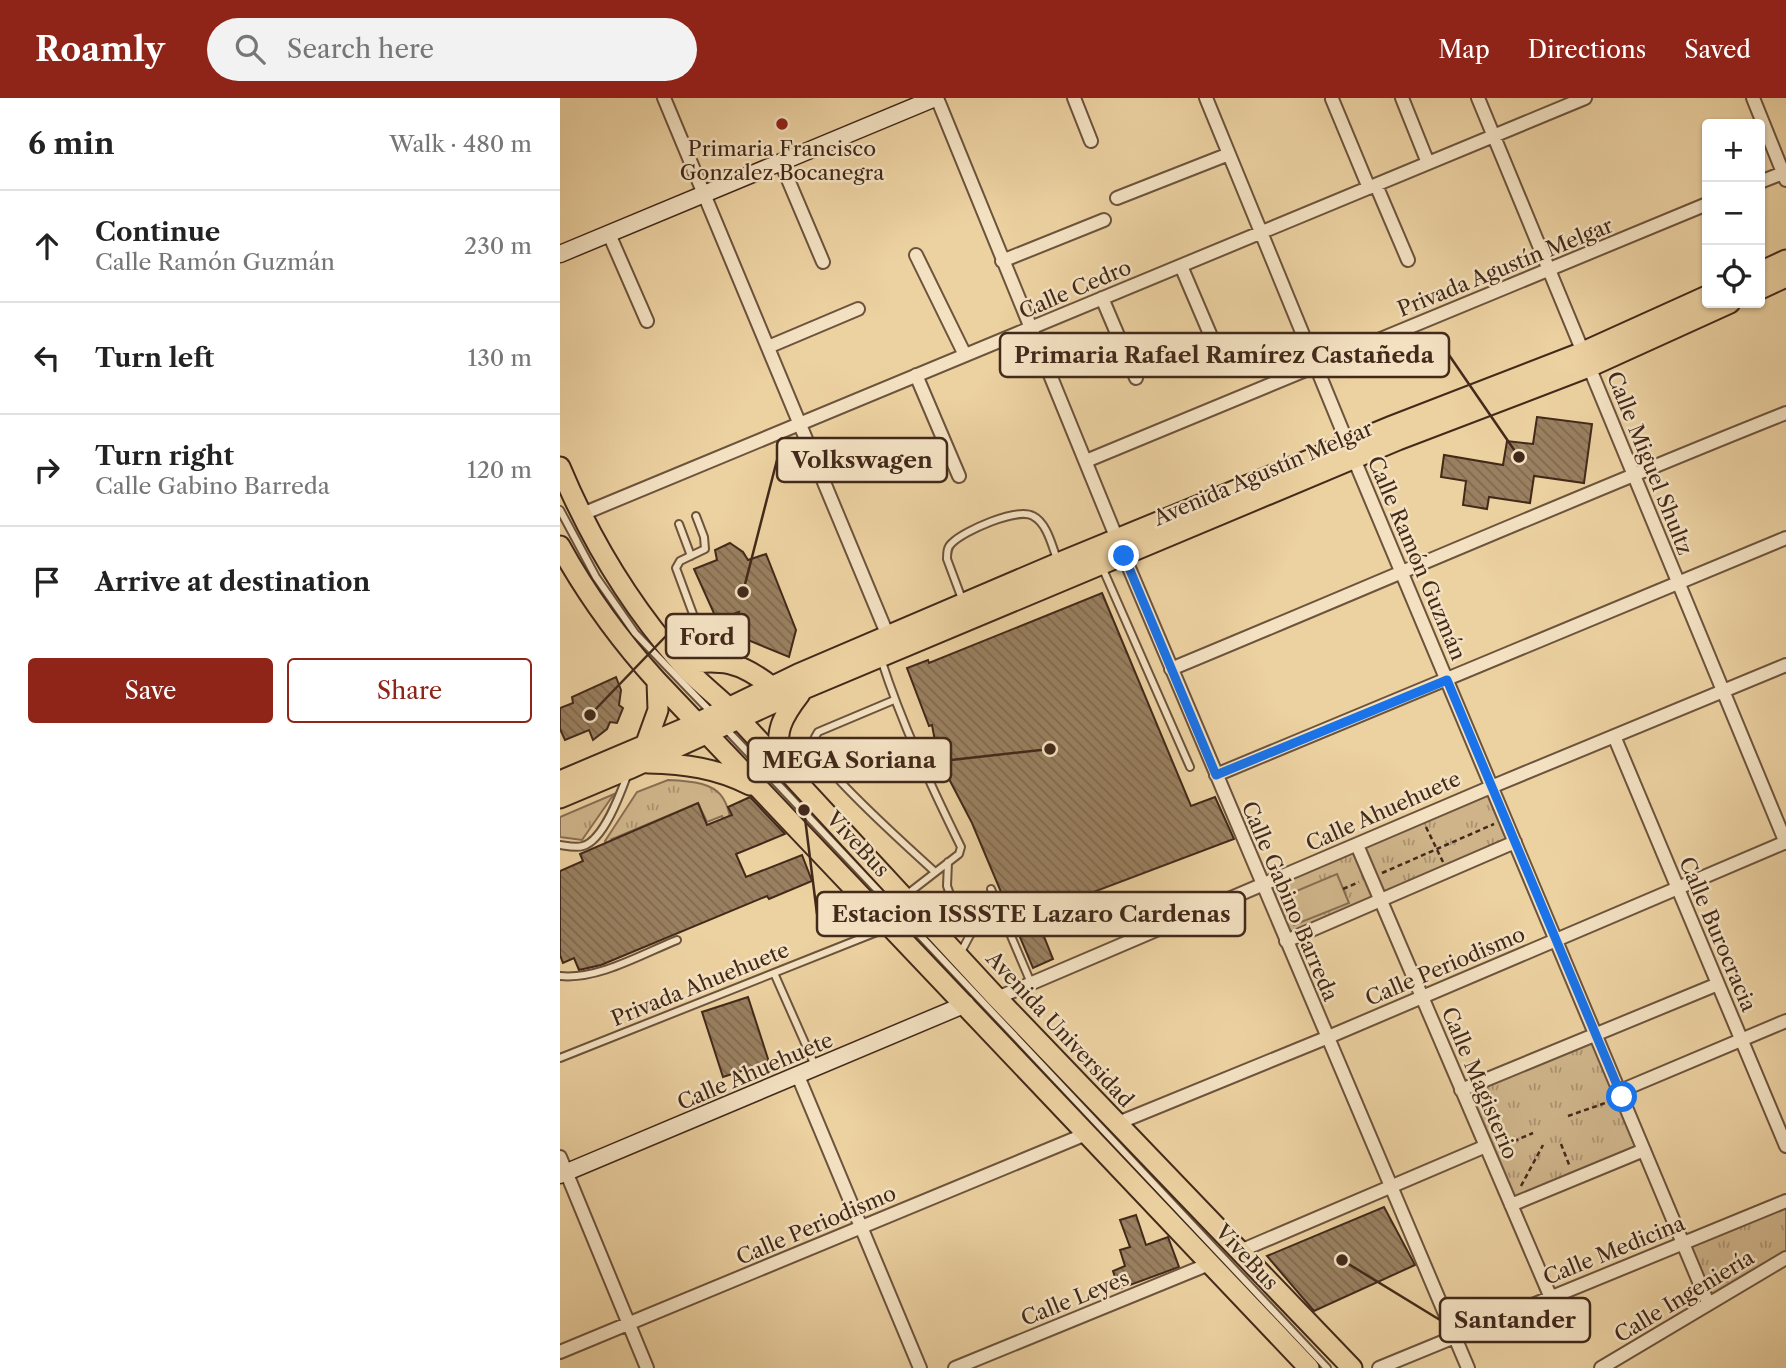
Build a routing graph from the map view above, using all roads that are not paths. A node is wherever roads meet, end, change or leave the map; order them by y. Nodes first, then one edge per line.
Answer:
1 (664, 98) edge
2 (936, 98) edge
3 (1074, 98) edge
4 (1206, 98) edge
5 (1402, 98) edge
6 (1478, 98) edge
7 (1585, 98) edge
8 (1753, 98) edge
9 (1332, 99) edge
10 (1494, 136) junction
11 (1091, 141) dead end
12 (1229, 154) junction
13 (781, 163) junction
14 (1428, 163) junction
15 (1785, 176) edge
16 (1765, 181) edge
17 (1372, 186) junction
18 (704, 194) junction
19 (1117, 198) dead end
20 (1702, 206) edge
21 (1104, 220) dead end
22 (1262, 232) junction
23 (609, 234) junction
24 (560, 254) edge
25 (916, 255) dead end
26 (1408, 260) dead end
27 (1002, 261) junction
28 (1786, 261) edge
29 (822, 262) dead end
30 (1181, 266) junction
31 (1549, 270) junction
32 (1765, 270) edge
33 (1786, 277) edge
34 (1765, 287) edge
35 (1102, 298) junction
36 (1702, 299) edge
37 (1717, 308) edge
38 (858, 309) dead end
39 (647, 321) dead end
40 (1030, 328) junction
41 (1210, 334) dead end
42 (768, 347) junction
43 (965, 355) junction
44 (1586, 359) junction
45 (1317, 365) junction
46 (916, 376) junction
47 (1136, 378) dead end
48 (1786, 413) edge
49 (800, 424) junction
50 (1351, 452) junction
51 (1086, 461) junction
52 (560, 467) edge
53 (1632, 475) junction
54 (959, 476) dead end
55 (560, 510) edge
56 (580, 515) junction
57 (696, 516) dead end
58 (679, 524) dead end
59 (1786, 538) edge
60 (560, 546) edge
61 (1120, 548) junction
62 (691, 556) junction
63 (1102, 565) junction
64 (1062, 571) junction
65 (1404, 573) junction
66 (1678, 583) junction
67 (964, 604) junction
68 (699, 630) junction
69 (888, 636) junction
70 (668, 646) junction
71 (880, 657) junction
72 (711, 661) junction
73 (682, 664) junction
74 (1786, 665) edge
75 (1171, 669) junction
76 (1447, 680) junction
77 (657, 681) junction
78 (771, 686) junction
79 (804, 689) junction
80 (1724, 690) junction
81 (894, 700) junction
82 (718, 721) junction
83 (1614, 736) junction
84 (639, 759) junction
85 (779, 763) junction
86 (1190, 766) dead end
87 (1216, 775) junction
88 (560, 781) edge
89 (1491, 787) junction
90 (763, 792) junction
91 (560, 798) edge
92 (1515, 842) junction
93 (1786, 842) edge
94 (560, 845) edge
95 (1357, 845) junction
96 (948, 862) junction
97 (934, 872) junction
98 (1262, 886) junction
99 (1677, 888) junction
100 (991, 889) dead end
101 (904, 897) junction
102 (982, 898) dead end
103 (1381, 900) junction
104 (988, 916) dead end
105 (892, 926) junction
106 (1556, 939) junction
107 (677, 940) dead end
108 (1286, 941) junction
109 (959, 956) junction
110 (775, 973) junction
111 (560, 976) edge
112 (1031, 983) junction
113 (1718, 984) junction
114 (1422, 997) junction
115 (997, 998) junction
116 (966, 1004) junction
117 (1786, 1021) edge
118 (1596, 1034) junction
119 (1326, 1038) junction
120 (1741, 1040) junction
121 (560, 1058) edge
122 (816, 1068) junction
123 (798, 1076) junction
124 (1461, 1090) junction
125 (1621, 1094) junction
126 (1118, 1123) junction
127 (1086, 1134) junction
128 (1786, 1146) edge
129 (1487, 1149) junction
130 (1644, 1150) junction
131 (560, 1157) edge
132 (563, 1173) edge
133 (1391, 1186) junction
134 (1786, 1200) edge
135 (1511, 1205) junction
136 (861, 1227) junction
137 (1683, 1243) junction
138 (1240, 1251) junction
139 (1786, 1258) edge
140 (1209, 1264) junction
141 (1551, 1297) junction
142 (1708, 1303) junction
143 (628, 1324) junction
144 (1455, 1337) junction
145 (560, 1352) edge
146 (647, 1368) edge
147 (920, 1368) edge
148 (955, 1368) edge
149 (1309, 1368) edge
150 (1327, 1368) edge
151 (1352, 1368) edge
152 (1379, 1368) edge
153 (1468, 1368) edge
154 (1601, 1368) edge

1 - 18 street
2 - 13 street
2 - 27 street, Calle Gabino Barreda
3 - 11 street
4 - 12 street, Calle Ramón Guzmán
5 - 14 street
6 - 10 street, Calle Miguel Shultz
7 - 10 street, Calle Cedro
8 - 15 street
9 - 17 street
10 - 14 street, Calle Cedro
10 - 31 street, Calle Miguel Shultz
12 - 19 street
12 - 22 street, Calle Ramón Guzmán
13 - 18 street
13 - 29 street
14 - 17 street, Calle Cedro
15 - 16 street
17 - 22 street, Calle Cedro
17 - 26 street
18 - 23 street
18 - 42 street
20 - 31 street, Privada Agustín Melgar
21 - 27 street
22 - 30 street, Calle Cedro
22 - 45 street, Calle Ramón Guzmán
23 - 24 street
23 - 39 street
25 - 43 street
27 - 40 street, Calle Gabino Barreda
28 - 32 main road
30 - 35 street, Calle Cedro
30 - 41 street
31 - 44 street, Calle Miguel Shultz
31 - 45 street, Privada Agustín Melgar
33 - 34 main road
35 - 40 street, Calle Cedro
35 - 47 street
36 - 44 main road, Avenida Agustín Melgar
37 - 44 main road, Avenida Agustín Melgar
38 - 42 street
40 - 43 street, Calle Cedro
40 - 51 street, Calle Gabino Barreda
42 - 49 street
43 - 46 street, Calle Cedro
44 - 50 main road, Avenida Agustín Melgar
44 - 53 street, Calle Miguel Shultz
45 - 50 street, Calle Ramón Guzmán
45 - 51 street, Privada Agustín Melgar
46 - 49 street, Calle Cedro
46 - 54 street
48 - 53 street
49 - 56 street, Calle Cedro
49 - 69 street
50 - 61 main road, Avenida Agustín Melgar
50 - 65 street, Calle Ramón Guzmán
51 - 61 street, Calle Gabino Barreda
52 - 56 main road
53 - 65 street
53 - 66 street, Calle Miguel Shultz
55 - 82 lane, ViveBus
56 - 70 main road
57 - 62 lane
58 - 62 lane
59 - 66 street
60 - 77 main road
61 - 63 main road, Avenida Agustín Melgar
61 - 64 main road, Avenida Agustín Melgar
61 - 75 street, Calle Gabino Barreda
62 - 68 lane
63 - 64 main road, Avenida Agustín Melgar
63 - 86 lane
64 - 67 main road, Avenida Agustín Melgar
64 - 67 lane
64 - 71 main road, Avenida Agustín Melgar
65 - 75 street
65 - 76 street, Calle Ramón Guzmán
66 - 76 street
66 - 80 street, Calle Miguel Shultz
67 - 69 main road, Avenida Agustín Melgar
68 - 70 lane
68 - 72 lane
69 - 78 main road, Avenida Agustín Melgar
70 - 73 main road
71 - 79 main road, Avenida Agustín Melgar
71 - 81 lane
72 - 73 main road
72 - 78 main road
73 - 82 main road
74 - 80 street, Calle Ahuehuete
75 - 87 street, Calle Gabino Barreda
76 - 87 street
76 - 89 street, Calle Ramón Guzmán
77 - 82 main road
77 - 84 main road
78 - 82 main road, Avenida Agustín Melgar
79 - 82 main road, Avenida Agustín Melgar
79 - 85 main road
80 - 83 street, Calle Ahuehuete
80 - 93 street, Calle Miguel Shultz
81 - 96 lane
81 - 97 lane
82 - 84 main road
82 - 85 main road, Avenida Universidad
82 - 90 main road
82 - 150 lane, ViveBus
83 - 89 street, Calle Ahuehuete
83 - 99 street, Calle Burocracia
84 - 88 main road
84 - 90 main road
84 - 91 main road
84 - 94 lane
85 - 101 main road, Avenida Universidad
87 - 98 street, Calle Gabino Barreda
89 - 92 street, Calle Ramón Guzmán
89 - 95 street, Calle Ahuehuete
90 - 105 main road
92 - 103 street
92 - 106 street, Calle Ramón Guzmán
93 - 99 street, Calle Periodismo
95 - 98 street, Calle Ahuehuete
95 - 103 street, Calle Magisterio
96 - 97 lane
96 - 102 lane
97 - 101 lane
98 - 108 street, Calle Gabino Barreda
98 - 112 street, Calle Ahuehuete
99 - 106 street, Calle Periodismo
99 - 113 street, Calle Burocracia
100 - 112 lane
101 - 109 main road, Avenida Universidad
103 - 108 street
103 - 114 street, Calle Magisterio
104 - 109 lane
105 - 110 lane, Privada Ahuehuete
105 - 116 main road
106 - 114 street, Calle Periodismo
106 - 118 street, Calle Ramón Guzmán
107 - 111 lane
108 - 119 street, Calle Gabino Barreda
109 - 115 main road, Avenida Universidad
110 - 121 lane, Privada Ahuehuete
110 - 122 lane
112 - 115 street, Calle Ahuehuete
113 - 118 street
113 - 120 street, Calle Burocracia
114 - 119 street, Calle Periodismo
114 - 124 street, Calle Magisterio
115 - 126 main road, Avenida Universidad
116 - 122 street, Calle Ahuehuete
116 - 127 main road
117 - 120 street
118 - 124 street
118 - 125 street, Calle Ramón Guzmán
119 - 126 street, Calle Periodismo
119 - 133 street, Calle Gabino Barreda
120 - 125 street
120 - 128 street, Calle Burocracia
122 - 123 street, Calle Ahuehuete
123 - 132 street, Calle Ahuehuete
123 - 136 street
124 - 129 street, Calle Magisterio
125 - 130 street, Calle Ramón Guzmán
126 - 138 main road, Avenida Universidad
127 - 136 street, Calle Periodismo
127 - 140 main road
129 - 133 street
129 - 135 street, Calle Magisterio
130 - 135 street
130 - 137 street, Calle Ramón Guzmán
131 - 132 street
132 - 143 street
133 - 138 street
133 - 144 street, Calle Gabino Barreda
134 - 137 street, Calle Medicina
135 - 141 street, Calle Magisterio
136 - 143 street, Calle Periodismo
136 - 147 street
137 - 141 street, Calle Medicina
137 - 142 street, Calle Ramón Guzmán
138 - 151 main road, Avenida Universidad
139 - 142 street, Calle Ingeniería
140 - 148 street, Calle Leyes
140 - 149 main road
141 - 144 street, Calle Medicina
142 - 154 street, Calle Ingeniería
143 - 145 street, Calle Periodismo
143 - 146 street
144 - 152 street, Calle Medicina
144 - 153 street, Calle Gabino Barreda

